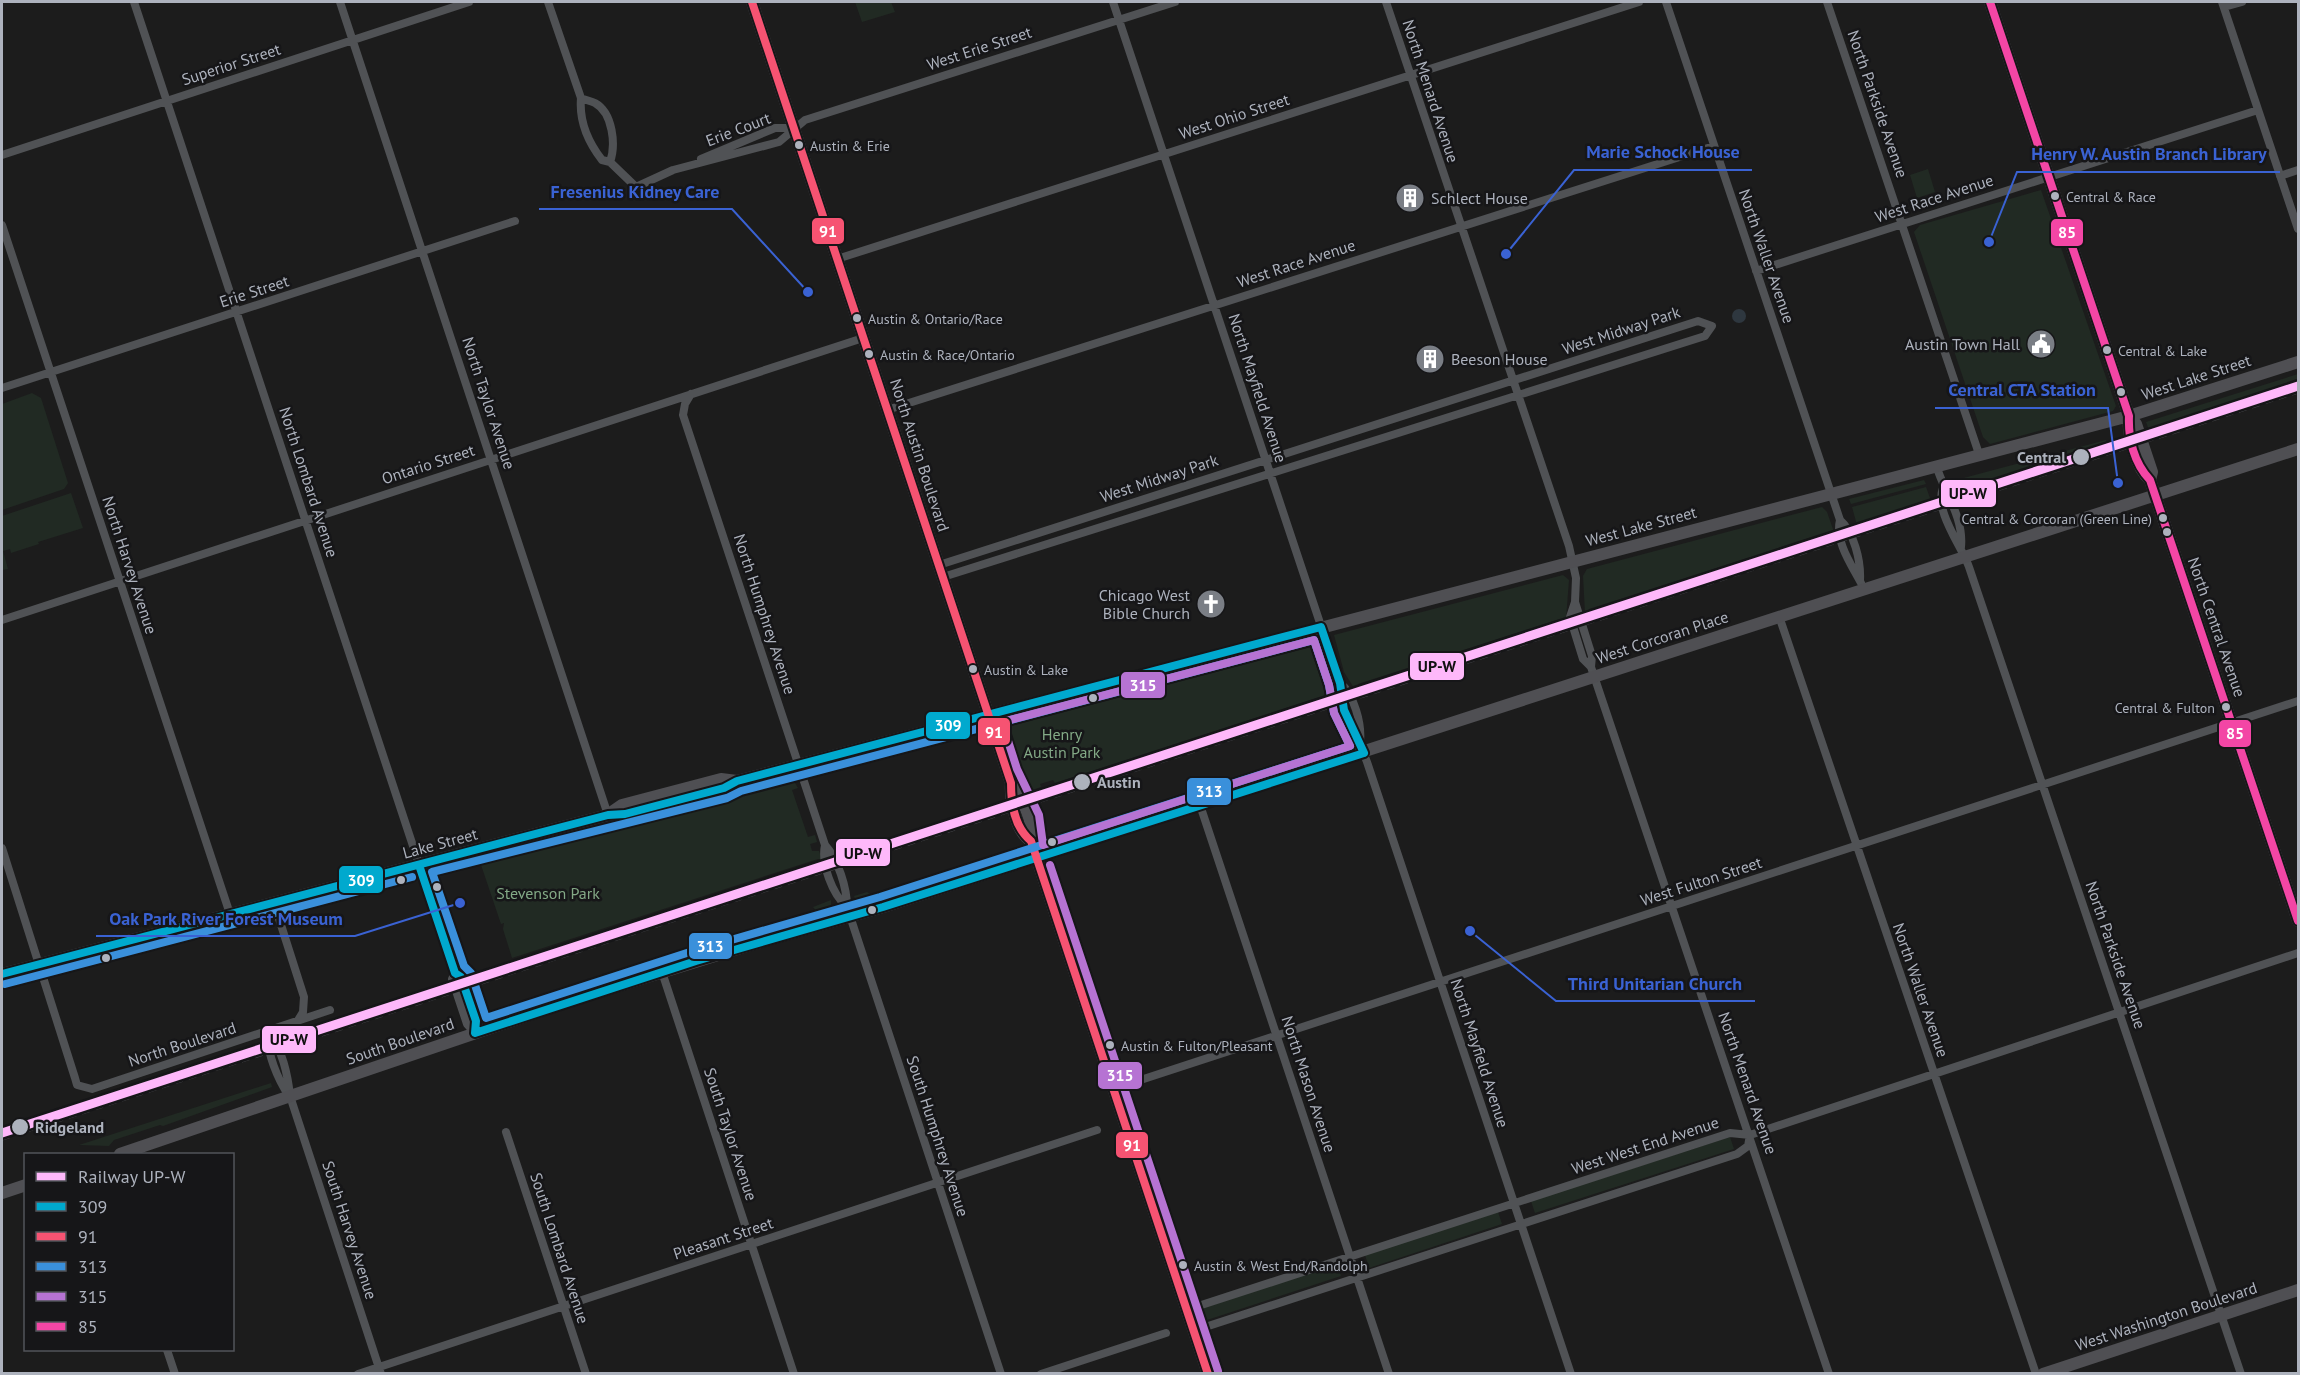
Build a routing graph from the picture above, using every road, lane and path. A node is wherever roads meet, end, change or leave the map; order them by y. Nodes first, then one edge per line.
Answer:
1 (134, 2) edge
2 (340, 2) edge
3 (469, 2) edge
4 (548, 2) edge
5 (752, 2) edge
6 (1113, 2) edge
7 (1175, 2) edge
8 (1386, 2) edge
9 (1639, 2) edge
10 (1666, 2) edge
11 (1827, 2) edge
12 (1990, 2) edge
13 (2242, 2) edge
14 (2223, 4) edge
15 (1119, 19) junction
16 (353, 40) junction
17 (1410, 75) junction
18 (581, 98) junction
19 (167, 101) junction
20 (2258, 110) junction
21 (794, 128) junction
22 (1714, 146) junction
23 (1164, 154) junction
24 (2, 155) edge
25 (610, 162) junction
26 (681, 168) junction
27 (2298, 170) edge
28 (2280, 176) junction
29 (2049, 177) junction
30 (515, 221) dead end
31 (1902, 224) junction
32 (2, 225) edge
33 (1461, 226) junction
34 (2298, 229) edge
35 (423, 252) junction
36 (837, 259) junction
37 (1756, 270) junction
38 (1215, 305) junction
39 (237, 312) junction
40 (863, 338) junction
41 (1639, 340) junction
42 (1643, 355) junction
43 (2298, 362) edge
44 (50, 372) junction
45 (1512, 381) junction
46 (2, 388) edge
47 (691, 394) junction
48 (1517, 395) junction
49 (887, 410) junction
50 (2129, 416) junction
51 (2298, 449) edge
52 (1979, 454) junction
53 (492, 459) junction
54 (1266, 460) junction
55 (1936, 465) junction
56 (1271, 473) junction
57 (1831, 493) junction
58 (2155, 495) junction
59 (306, 520) junction
60 (1963, 552) junction
61 (1572, 561) junction
62 (939, 565) junction
63 (943, 577) junction
64 (120, 581) junction
65 (1861, 585) junction
66 (1779, 616) junction
67 (2, 620) edge
68 (1322, 627) junction
69 (1593, 672) junction
70 (2298, 701) edge
71 (988, 715) junction
72 (2232, 723) junction
73 (1362, 747) junction
74 (799, 765) junction
75 (2042, 785) junction
76 (1200, 805) junction
77 (608, 814) junction
78 (1857, 846) junction
79 (2, 848) edge
80 (1036, 858) junction
81 (418, 865) junction
82 (274, 903) junction
83 (1672, 907) junction
84 (848, 912) junction
85 (230, 914) junction
86 (2298, 921) edge
87 (2298, 953) edge
88 (40, 964) junction
89 (662, 972) junction
90 (2, 974) edge
91 (1441, 982) junction
92 (330, 1010) dead end
93 (2119, 1012) junction
94 (296, 1022) junction
95 (268, 1032) junction
96 (475, 1033) junction
97 (1277, 1035) junction
98 (1934, 1074) junction
99 (1113, 1089) junction
100 (290, 1096) junction
101 (1097, 1130) dead end
102 (506, 1132) dead end
103 (1750, 1135) junction
104 (126, 1153) edge
105 (938, 1182) junction
106 (24, 1186) edge
107 (2, 1193) edge
108 (1514, 1203) junction
109 (1521, 1225) junction
110 (752, 1244) junction
111 (1350, 1256) junction
112 (1358, 1278) junction
113 (2298, 1290) edge
114 (563, 1305) junction
115 (1186, 1310) junction
116 (2221, 1315) junction
117 (1193, 1331) junction
118 (1166, 1333) dead end
119 (167, 1351) edge
120 (380, 1370) edge
121 (175, 1374) edge
122 (358, 1374) edge
123 (586, 1374) edge
124 (794, 1374) edge
125 (1001, 1374) edge
126 (1041, 1374) edge
127 (1208, 1374) edge
128 (1389, 1374) edge
129 (1571, 1374) edge
130 (1829, 1374) edge
131 (2036, 1374) edge
132 (2043, 1374) edge
133 (2241, 1374) edge

1 - 19 street, North Lombard Avenue
2 - 16 street, North Taylor Avenue
3 - 16 street, Superior Street
4 - 18 street
5 - 21 street, North Austin Boulevard
6 - 15 street, North Mayfield Avenue
7 - 15 street, West Erie Street
8 - 17 street, North Menard Avenue
9 - 17 street, West Ohio Street
10 - 22 street, North Waller Avenue
11 - 31 street, North Parkside Avenue
12 - 29 street, North Central Avenue
13 - 14 street
14 - 20 street
15 - 21 street, West Erie Street
15 - 23 street, North Mayfield Avenue
16 - 19 street, Superior Street
16 - 35 street, North Taylor Avenue
17 - 23 street, West Ohio Street
17 - 33 street, North Menard Avenue
18 - 25 street
18 - 25 street
19 - 24 street, Superior Street
19 - 39 street, North Lombard Avenue
20 - 28 street
20 - 29 street, West Race Avenue
21 - 26 street, Erie Court
21 - 26 street, Erie Court
21 - 36 street, North Austin Boulevard
22 - 33 street, West Race Avenue
22 - 37 street, North Waller Avenue
23 - 36 street, West Ohio Street
23 - 38 street, North Mayfield Avenue
25 - 26 street, Erie Court
27 - 28 street
28 - 34 street
29 - 31 street, West Race Avenue
29 - 50 street, North Central Avenue
30 - 35 street, Erie Street
31 - 37 street, West Race Avenue
31 - 52 street, North Parkside Avenue
32 - 44 street, North Harvey Avenue
33 - 38 street, West Race Avenue
33 - 45 street, North Menard Avenue
35 - 39 street, Erie Street
35 - 53 street, North Taylor Avenue
36 - 40 street, North Austin Boulevard
37 - 57 street, North Waller Avenue
38 - 49 street, West Race Avenue
38 - 54 street, North Mayfield Avenue
39 - 44 street, Erie Street
39 - 59 street, North Lombard Avenue
40 - 47 street, Ontario Street
40 - 49 street, North Austin Boulevard
41 - 42 street
41 - 42 street, West Midway Park
41 - 45 street, West Midway Park
42 - 48 street, West Midway Park
43 - 50 street, West Lake Street
44 - 46 street, Erie Street
44 - 64 street, North Harvey Avenue
45 - 48 street, North Menard Avenue
45 - 54 street, West Midway Park
47 - 53 street, Ontario Street
47 - 74 street, North Humphrey Avenue
48 - 56 street, West Midway Park
48 - 61 street, North Menard Avenue
49 - 62 street, North Austin Boulevard
50 - 52 street, West Lake Street
50 - 58 street, North Central Avenue
51 - 58 street, West Corcoran Place
52 - 55 street, West Lake Street
53 - 59 street, Ontario Street
53 - 77 street, North Taylor Avenue
54 - 56 street, North Mayfield Avenue
54 - 62 street, West Midway Park
55 - 57 street, West Lake Street
55 - 60 street, North Parkside Avenue
56 - 63 street, West Midway Park
56 - 68 street, North Mayfield Avenue
57 - 61 street, West Lake Street
57 - 65 street, North Waller Avenue
58 - 60 street, West Corcoran Place
58 - 72 street, North Central Avenue
59 - 64 street, Ontario Street
59 - 81 street, North Lombard Avenue
60 - 65 street, West Corcoran Place
60 - 75 street, North Parkside Avenue
61 - 68 street, West Lake Street
61 - 69 street, North Menard Avenue
62 - 63 street, North Austin Boulevard
63 - 71 street, North Austin Boulevard
64 - 67 street, Ontario Street
64 - 85 street, North Harvey Avenue
65 - 66 street, West Corcoran Place
66 - 69 street, West Corcoran Place
66 - 78 street, North Waller Avenue
68 - 71 street, West Lake Street
68 - 73 street, North Mayfield Avenue
69 - 73 street, West Corcoran Place
69 - 83 street, North Menard Avenue
70 - 72 street, West Fulton Street
71 - 74 street, Lake Street
71 - 80 street, North Austin Boulevard
72 - 75 street, West Fulton Street
72 - 86 street, North Central Avenue
73 - 76 street, West Corcoran Place
73 - 91 street, North Mayfield Avenue
74 - 77 street, Lake Street
74 - 84 street, North Humphrey Avenue
75 - 78 street, West Fulton Street
75 - 93 street, North Parkside Avenue
76 - 80 street, West Corcoran Place
76 - 97 street, North Mason Avenue
77 - 81 street, Lake Street
78 - 83 street, West Fulton Street
78 - 98 street, North Waller Avenue
79 - 88 street
80 - 84 street, South Boulevard
80 - 99 street, North Austin Boulevard
81 - 82 street, Lake Street
81 - 96 street, North Lombard Avenue
82 - 85 street, Lake Street
82 - 94 street
83 - 91 street, West Fulton Street
83 - 103 street, North Menard Avenue
84 - 89 street, South Boulevard
84 - 105 street, South Humphrey Avenue
85 - 88 street, Lake Street
87 - 93 street, West West End Avenue
88 - 90 street, Lake Street
88 - 95 street, North Boulevard
89 - 96 street, South Boulevard
89 - 110 street, South Taylor Avenue
91 - 97 street, West Fulton Street
91 - 108 street, North Mayfield Avenue
92 - 94 street, North Boulevard
93 - 98 street, West West End Avenue
93 - 116 street, North Parkside Avenue
94 - 95 street, North Boulevard
95 - 100 street
96 - 100 street, South Boulevard
97 - 99 street, West Fulton Street
97 - 111 street, North Mason Avenue
98 - 103 street, West West End Avenue
98 - 131 street, North Waller Avenue
99 - 115 street, North Austin Boulevard
100 - 104 street, South Boulevard
100 - 120 street, South Harvey Avenue
101 - 105 street, Pleasant Street
102 - 114 street, South Lombard Avenue
103 - 108 street, West West End Avenue
103 - 109 street
103 - 130 street, North Menard Avenue
105 - 110 street, Pleasant Street
105 - 125 street, South Humphrey Avenue
106 - 107 street
108 - 109 street, North Mayfield Avenue
108 - 111 street, West West End Avenue
109 - 112 street
109 - 129 street, North Mayfield Avenue
110 - 114 street, Pleasant Street
110 - 124 street, South Taylor Avenue
111 - 112 street, North Mason Avenue
111 - 115 street, West West End Avenue
112 - 117 street
112 - 128 street, North Mason Avenue
113 - 116 street, West Washington Boulevard
114 - 120 street, Pleasant Street
114 - 123 street, South Lombard Avenue
115 - 117 street, North Austin Boulevard
116 - 132 street, West Washington Boulevard
116 - 133 street, North Parkside Avenue
117 - 127 street, North Austin Boulevard
118 - 126 street
119 - 121 street
120 - 122 street, Pleasant Street

